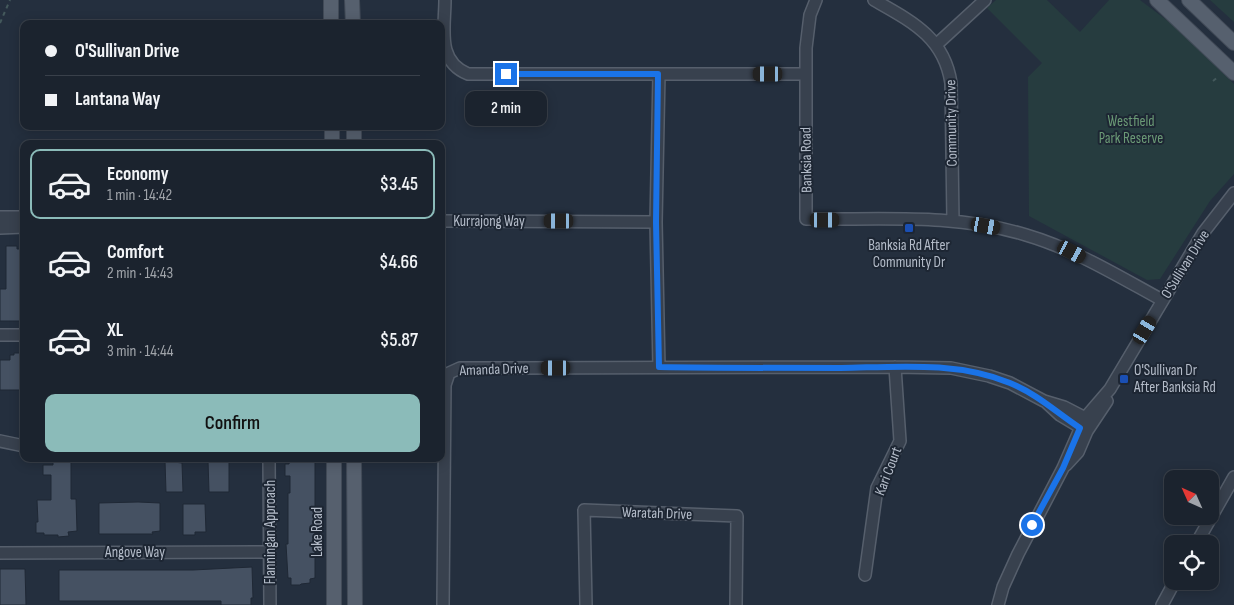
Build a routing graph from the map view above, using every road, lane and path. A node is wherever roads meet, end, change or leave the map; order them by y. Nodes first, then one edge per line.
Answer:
1 (10, 0) edge
2 (330, 0) edge
3 (352, 0) edge
4 (445, 0) edge
5 (816, 0) edge
6 (874, 0) edge
7 (985, 0) edge
8 (1157, 0) edge
9 (1188, 0) edge
10 (331, 20) edge
11 (353, 20) edge
12 (0, 23) edge
13 (1234, 43) edge
14 (936, 45) junction
15 (1227, 73) edge
16 (658, 74) junction
17 (805, 74) junction
18 (1213, 81) dead end
19 (1234, 194) edge
20 (20, 216) edge
21 (0, 217) edge
22 (445, 221) edge
23 (953, 221) junction
24 (656, 222) junction
25 (0, 228) edge
26 (20, 228) edge
27 (1162, 300) junction
28 (0, 335) edge
29 (20, 335) edge
30 (659, 367) junction
31 (895, 367) junction
32 (446, 370) edge
33 (445, 386) edge
34 (1086, 425) junction
35 (0, 441) edge
36 (20, 445) edge
37 (270, 462) edge
38 (334, 462) edge
39 (354, 462) edge
40 (443, 462) edge
41 (1234, 477) edge
42 (1201, 535) edge
43 (269, 552) junction
44 (0, 553) edge
45 (865, 575) dead end
46 (1171, 590) edge
47 (1164, 604) edge
48 (270, 605) edge
49 (334, 605) edge
50 (354, 605) edge
51 (442, 605) edge
52 (586, 605) edge
53 (736, 605) edge
54 (998, 605) edge

1 - 12 path
2 - 10 main road
3 - 11 main road
4 - 16 street
5 - 17 street, Banksia Road
6 - 14 street, Community Drive
7 - 14 street
8 - 15 main road
9 - 13 main road
14 - 23 street, Community Drive
15 - 18 path
16 - 17 street
16 - 24 street
17 - 23 street, Banksia Road
19 - 27 street, O'Sullivan Drive
20 - 21 street
22 - 24 street, Kurrajong Way
23 - 27 street, Banksia Road
24 - 30 street
25 - 26 street
27 - 34 street, O'Sullivan Drive
28 - 29 street
30 - 31 street, Amanda Drive
30 - 32 street, Amanda Drive
31 - 34 street, Amanda Drive
31 - 45 street, Kari Court
32 - 33 street, Amanda Drive
34 - 54 street, O'Sullivan Drive
35 - 36 street
37 - 43 street, Flanningan Approach
38 - 49 main road, Lake Road
39 - 50 main road
40 - 51 street, Amanda Drive
41 - 42 street
43 - 44 street, Angove Way
43 - 48 street, Flanningan Approach
46 - 47 street
52 - 53 street, Waratah Drive

